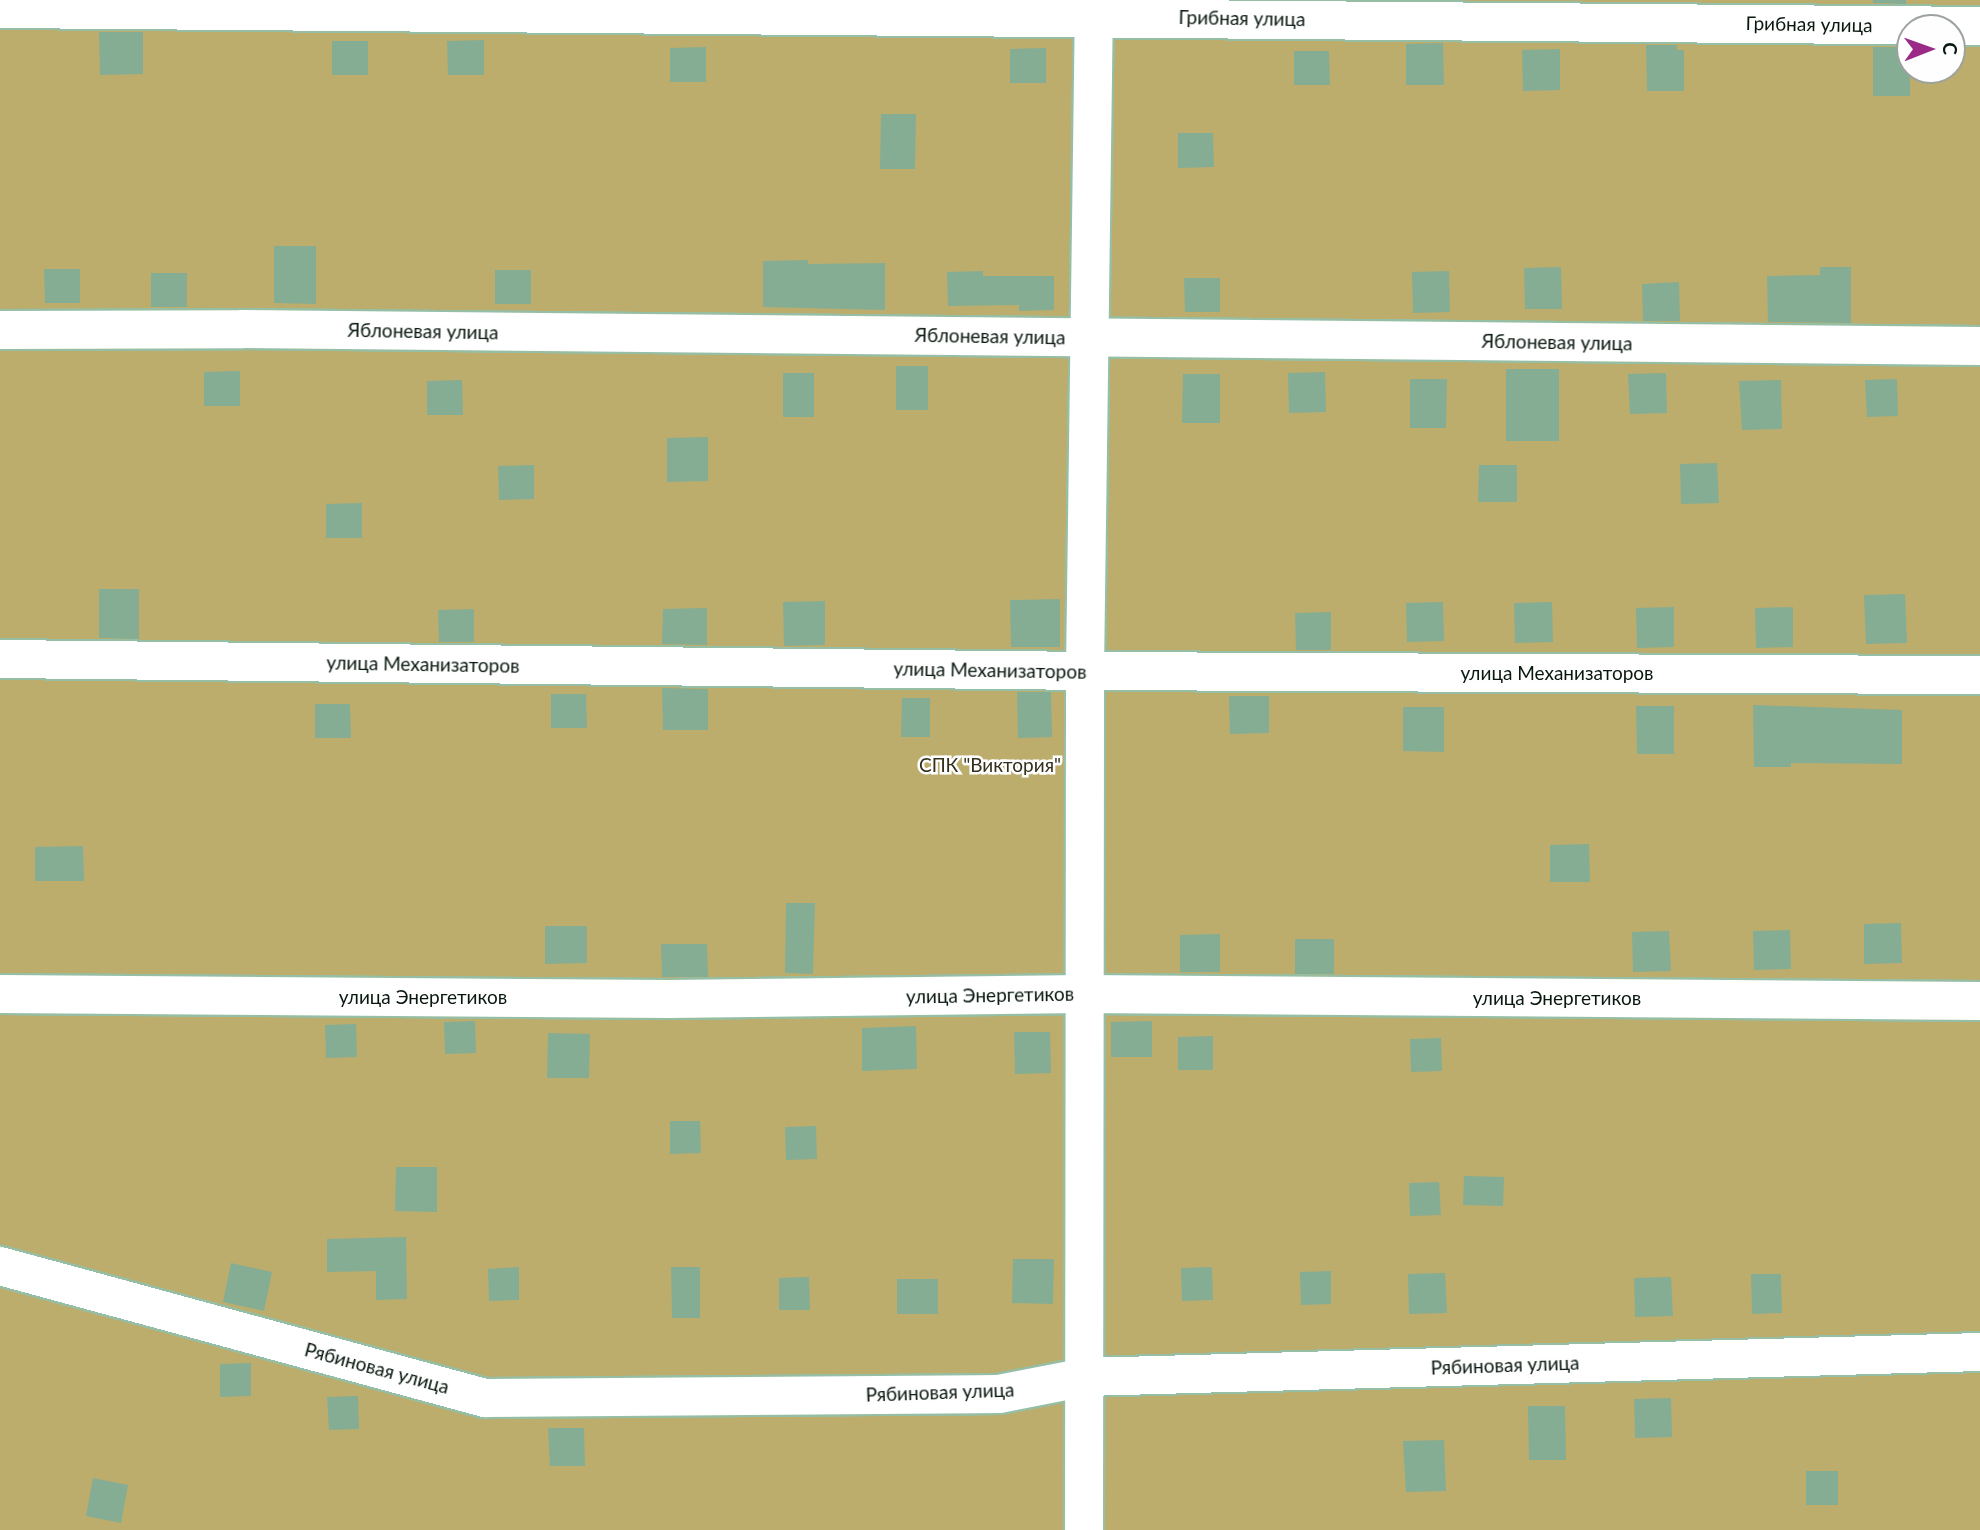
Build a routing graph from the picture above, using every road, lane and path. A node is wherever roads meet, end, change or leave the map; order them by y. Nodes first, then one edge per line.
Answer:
1 (1094, 8) edge
2 (0, 9) edge
3 (1980, 26) edge
4 (0, 330) edge
5 (1087, 337) junction
6 (1980, 346) edge
7 (0, 659) edge
8 (1085, 671) junction
9 (1980, 675) edge
10 (0, 994) edge
11 (1083, 994) junction
12 (1980, 1001) edge
13 (0, 1266) edge
14 (1980, 1352) edge
15 (1086, 1377) junction
16 (1084, 1530) edge

1 - 2 street, Грибная улица
1 - 3 street, Грибная улица
1 - 5 street
4 - 5 street, Яблоневая улица
5 - 6 street, Яблоневая улица
5 - 8 street
7 - 8 street, улица Механизаторов
8 - 9 street, улица Механизаторов
8 - 11 street
10 - 11 street, улица Энергетиков
11 - 12 street, улица Энергетиков
11 - 15 street
13 - 15 street, Рябиновая улица
14 - 15 street, Рябиновая улица
15 - 16 street

